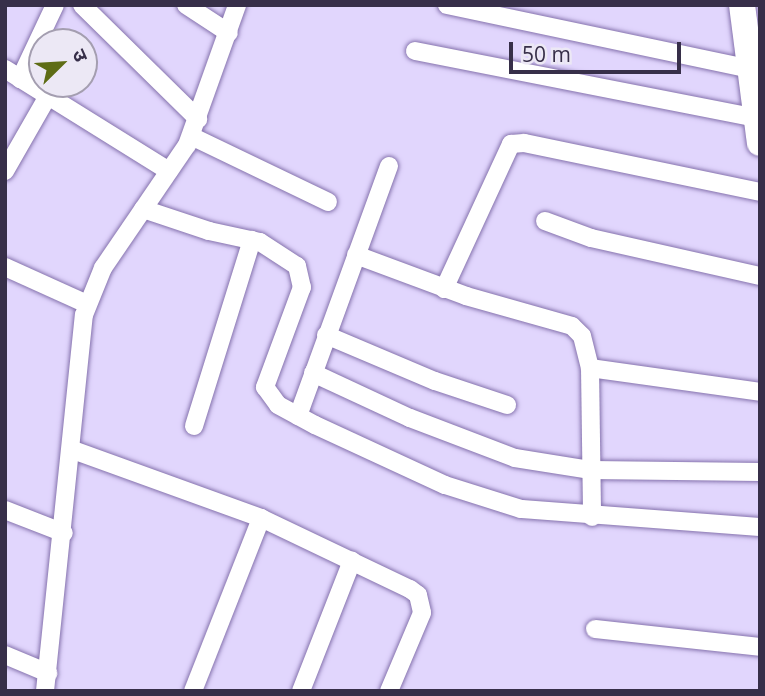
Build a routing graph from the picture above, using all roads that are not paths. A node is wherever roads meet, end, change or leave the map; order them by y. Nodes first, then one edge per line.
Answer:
1 (55, 5) edge
2 (82, 5) edge
3 (186, 5) edge
4 (237, 5) edge
5 (447, 5) edge
6 (743, 5) edge
7 (229, 33) junction
8 (415, 51) dead end
9 (751, 69) junction
10 (13, 74) edge
11 (28, 83) edge
12 (47, 98) edge
13 (51, 98) edge
14 (758, 115) edge
15 (198, 118) junction
16 (191, 136) junction
17 (389, 166) dead end
18 (5, 171) edge
19 (169, 171) junction
20 (760, 192) edge
21 (328, 202) dead end
22 (144, 209) junction
23 (545, 221) dead end
24 (251, 240) junction
25 (356, 255) junction
26 (5, 267) edge
27 (760, 276) edge
28 (444, 289) junction
29 (88, 304) junction
30 (326, 335) junction
31 (590, 368) junction
32 (313, 373) junction
33 (760, 392) edge
34 (507, 405) dead end
35 (298, 416) junction
36 (194, 426) dead end
37 (73, 450) junction
38 (591, 470) junction
39 (760, 472) edge
40 (5, 510) edge
41 (261, 517) junction
42 (592, 517) junction
43 (760, 527) edge
44 (64, 533) junction
45 (352, 561) junction
46 (595, 629) dead end
47 (760, 647) edge
48 (5, 654) edge
49 (46, 682) edge
50 (193, 691) edge
51 (301, 691) edge
52 (389, 691) edge

1 - 10 street
2 - 15 street
3 - 7 street
4 - 7 street
5 - 9 street
6 - 9 street
7 - 15 street
8 - 14 street
9 - 14 street
10 - 11 street
12 - 18 street
13 - 19 street
15 - 16 street
16 - 19 street
16 - 21 street
17 - 25 street
19 - 22 street
20 - 28 street
22 - 24 street
22 - 29 street
23 - 27 street
24 - 35 street
24 - 36 street
25 - 28 street
25 - 30 street
26 - 29 street
28 - 31 street
29 - 37 street
30 - 32 street
30 - 34 street
31 - 33 street
31 - 38 street
32 - 35 street
32 - 38 street
35 - 42 street
37 - 41 street
37 - 44 street
38 - 39 street
38 - 42 street
40 - 44 street
41 - 45 street
41 - 50 street
42 - 43 street
44 - 49 street
45 - 51 street
45 - 52 street
46 - 47 street
48 - 49 street

